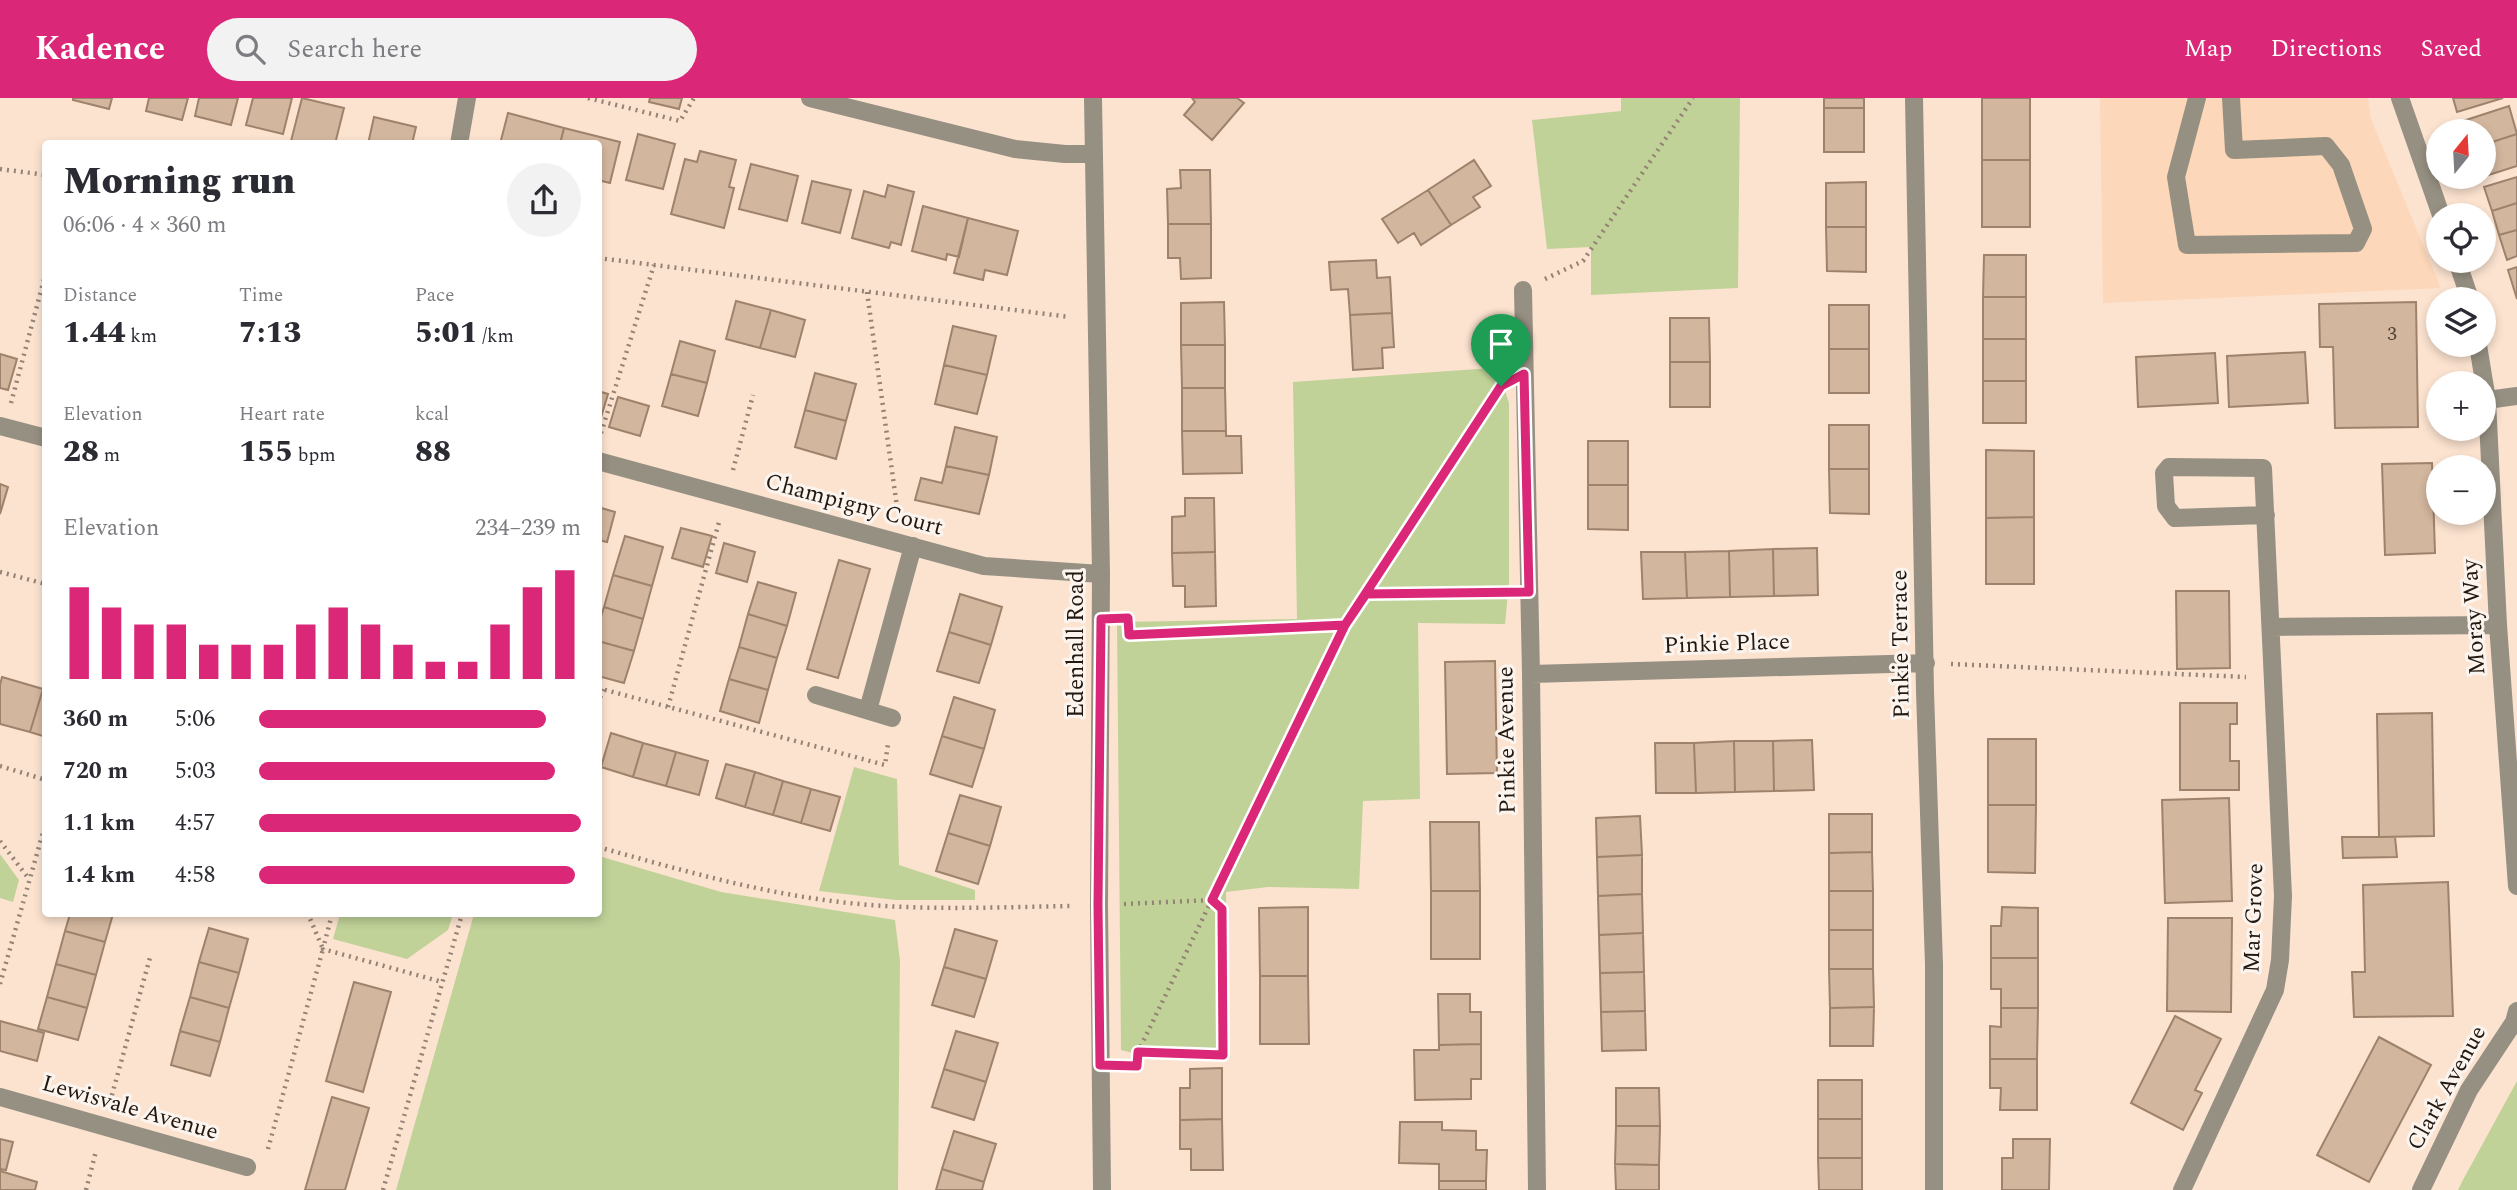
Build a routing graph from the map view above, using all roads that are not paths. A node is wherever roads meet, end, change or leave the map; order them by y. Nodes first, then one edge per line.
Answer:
1 (467, 98) edge
2 (810, 98) edge
3 (1093, 98) edge
4 (1914, 98) edge
5 (2197, 98) edge
6 (2231, 98) edge
7 (2400, 98) edge
8 (460, 140) edge
9 (1092, 154) junction
10 (2437, 203) edge
11 (1522, 290) road end
12 (2517, 396) edge
13 (2496, 399) edge
14 (2, 426) edge
15 (42, 437) edge
16 (2489, 441) edge
17 (602, 462) edge
18 (2266, 515) junction
19 (907, 545) junction
20 (1101, 574) junction
21 (2498, 625) junction
22 (2271, 627) junction
23 (1926, 663) junction
24 (2510, 663) edge
25 (1531, 674) junction
26 (816, 695) dead end
27 (868, 710) junction
28 (892, 718) road end
29 (2517, 886) edge
30 (2517, 1011) edge
31 (0, 1097) edge
32 (247, 1167) dead end
33 (1102, 1190) edge
34 (1537, 1190) edge
35 (1934, 1190) edge
36 (2182, 1190) edge
37 (2421, 1190) edge

1 - 8 street
2 - 9 street
3 - 9 street, Edenhall Road
4 - 23 street, Pinkie Terrace
5 - 6 street
7 - 10 street
9 - 20 street, Edenhall Road
11 - 25 street, Pinkie Avenue
12 - 13 street
14 - 15 street
16 - 21 street, Moray Way
17 - 19 street, Champigny Court
18 - 18 street, Mar Grove
18 - 22 street, Mar Grove
19 - 20 street, Champigny Court
19 - 27 street
20 - 33 street, Edenhall Road
21 - 22 street
21 - 24 street, Moray Way
22 - 36 street, Mar Grove
23 - 25 street, Pinkie Place
23 - 35 street, Pinkie Terrace
24 - 29 street, Moray Way
25 - 34 street, Pinkie Avenue
26 - 27 street
27 - 28 street
30 - 37 street, Clark Avenue
31 - 32 street, Lewisvale Avenue

